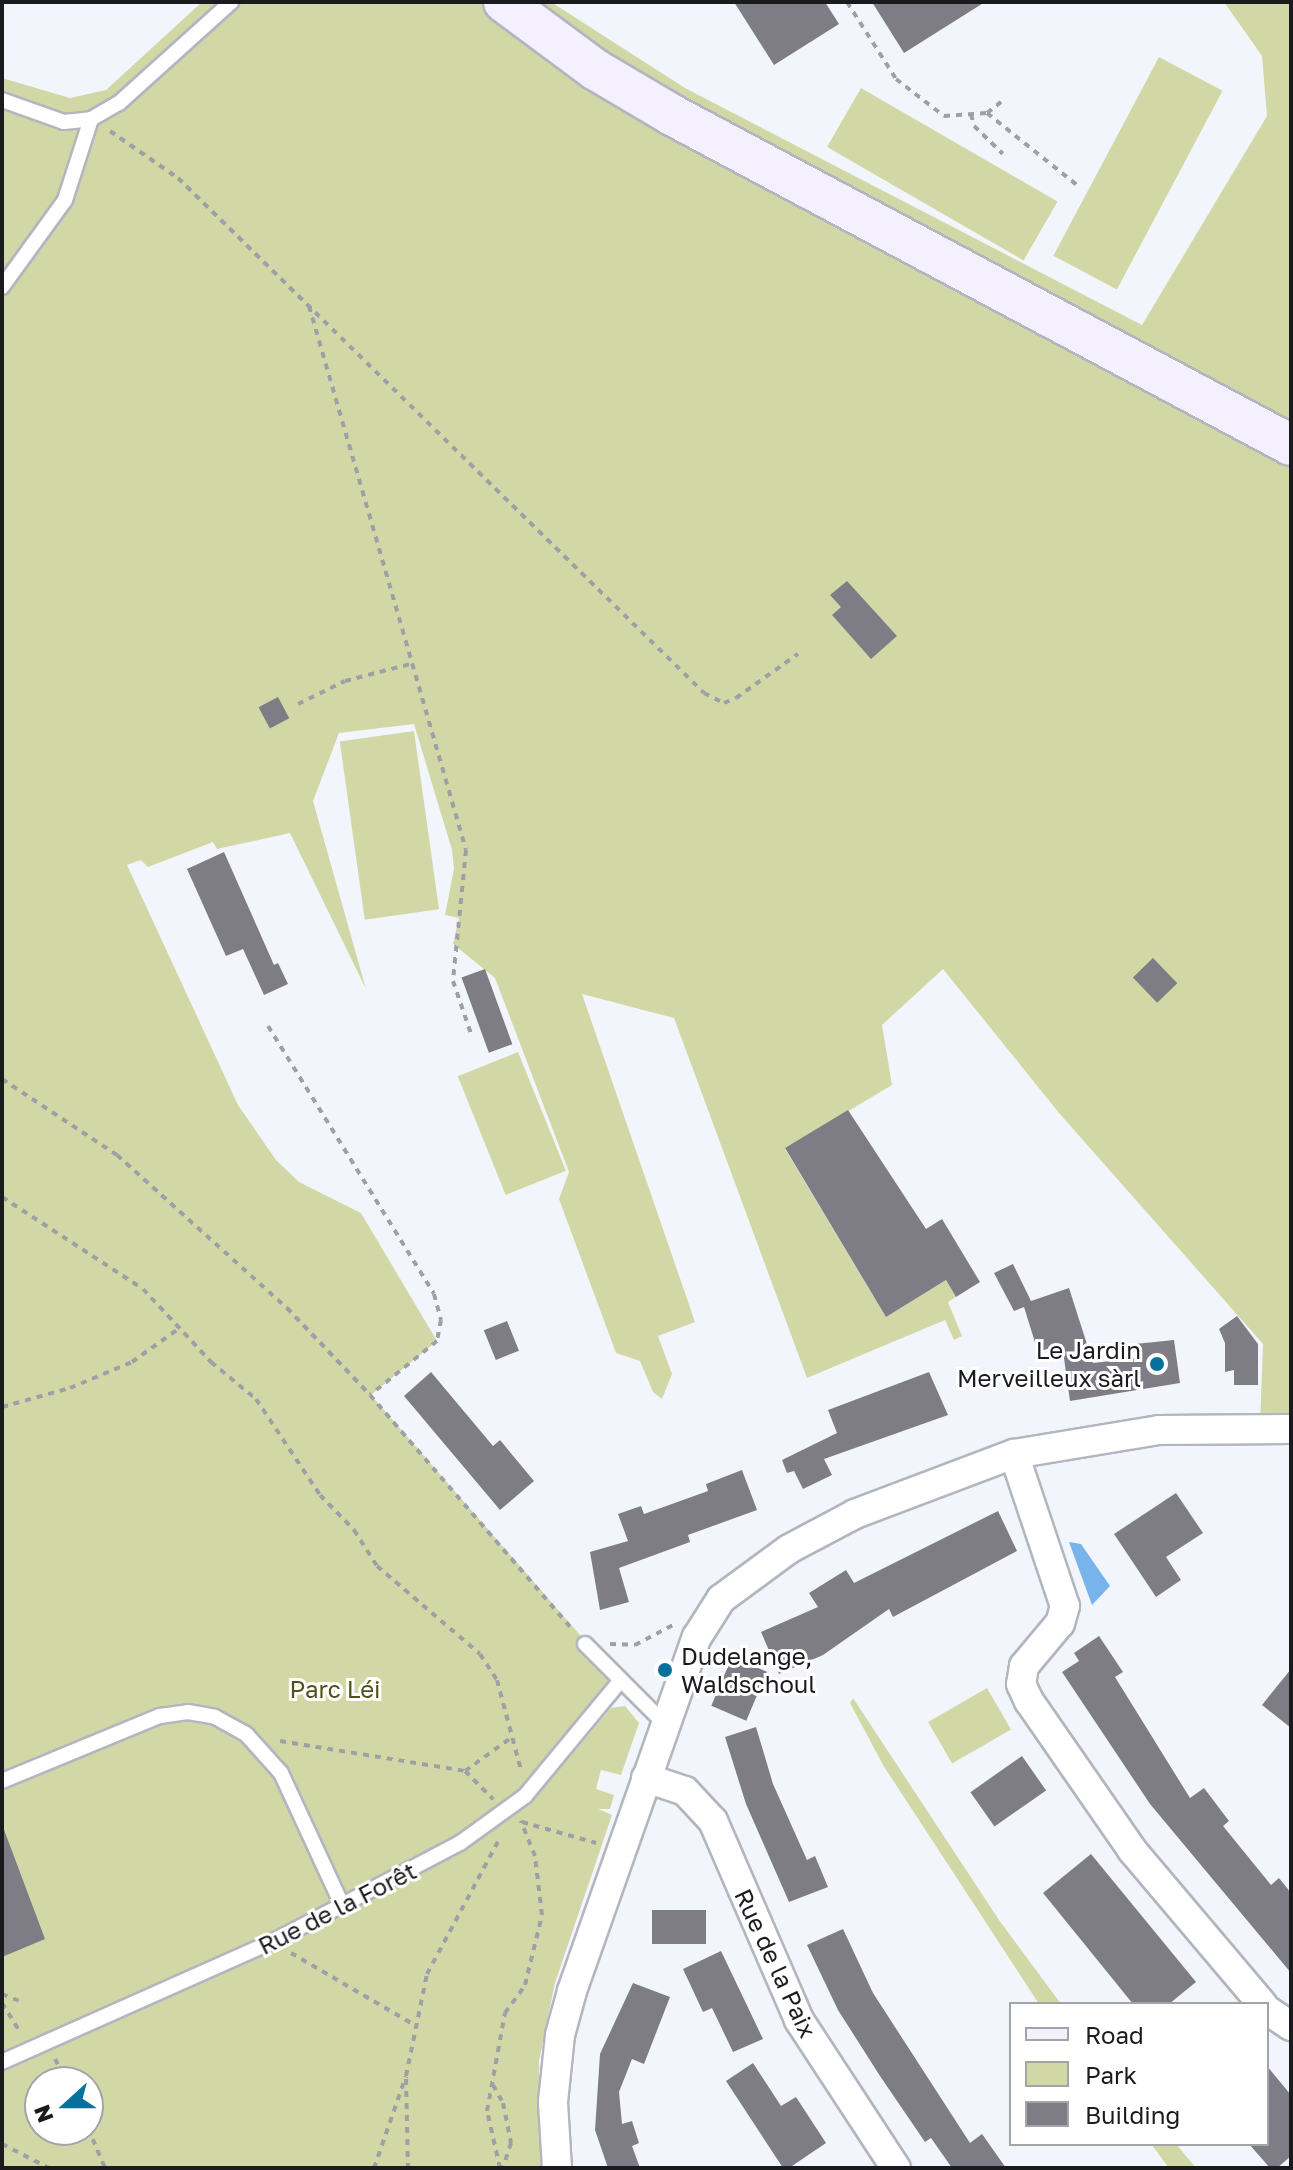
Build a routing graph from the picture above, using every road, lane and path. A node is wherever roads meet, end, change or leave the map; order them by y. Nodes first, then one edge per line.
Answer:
1 (231, 2) edge
2 (504, 2) edge
3 (847, 2) edge
4 (2, 100) edge
5 (1001, 102) dead end
6 (987, 113) junction
7 (971, 114) junction
8 (91, 119) junction
9 (1003, 154) dead end
10 (1078, 186) dead end
11 (2, 287) edge
12 (308, 304) junction
13 (1291, 445) edge
14 (798, 654) dead end
15 (414, 663) junction
16 (298, 704) dead end
17 (268, 1026) dead end
18 (471, 1034) dead end
19 (2, 1079) edge
20 (2, 1197) edge
21 (181, 1327) junction
22 (370, 1395) junction
23 (2, 1407) edge
24 (1291, 1429) edge
25 (1014, 1454) junction
26 (721, 1599) junction
27 (600, 1638) dead end
28 (585, 1644) joint
29 (620, 1681) junction
30 (665, 1724) junction
31 (246, 1734) junction
32 (512, 1737) junction
33 (465, 1771) junction
34 (646, 1778) junction
35 (2, 1781) edge
36 (525, 1796) junction
37 (507, 1812) junction
38 (621, 1851) junction
39 (343, 1907) junction
40 (272, 1942) junction
41 (2, 1994) edge
42 (22, 2002) dead end
43 (1260, 2002) edge
44 (2, 2003) edge
45 (1269, 2011) edge
46 (413, 2024) junction
47 (1291, 2027) edge
48 (46, 2042) junction
49 (31, 2050) junction
50 (2, 2062) edge
51 (59, 2066) edge
52 (406, 2076) junction
53 (492, 2083) junction
54 (2, 2144) edge
55 (96, 2146) edge
56 (892, 2167) edge
57 (49, 2168) edge
58 (105, 2168) edge
59 (374, 2168) edge
60 (408, 2168) edge
61 (502, 2168) edge
62 (557, 2168) edge

1 - 8 lane
2 - 13 main road
3 - 7 path
4 - 8 lane
5 - 6 path
6 - 7 path
6 - 10 path
7 - 9 path
8 - 11 lane
8 - 12 path
12 - 14 path
12 - 15 path
15 - 16 path
15 - 18 path
17 - 22 path
19 - 22 path
20 - 21 path
21 - 23 path
21 - 32 path
22 - 28 path
24 - 25 street
25 - 26 street
25 - 43 street
26 - 27 path
26 - 30 street
28 - 29 lane
29 - 30 lane
29 - 36 lane, Rue de la Forêt
30 - 34 street
31 - 33 path
31 - 35 lane
31 - 39 lane
32 - 33 path
32 - 36 path
33 - 37 path
34 - 38 street
34 - 56 street, Rue de la Paix
36 - 37 lane, Rue de la Forêt
37 - 39 lane, Rue de la Forêt
37 - 46 path
38 - 53 path
38 - 62 street
39 - 40 lane, Rue de la Forêt
40 - 46 path
40 - 48 lane, Rue de la Forêt
41 - 42 path
44 - 49 path
45 - 47 street
46 - 52 path
48 - 49 lane, Rue de la Forêt
48 - 51 path
49 - 50 lane, Rue de la Forêt
52 - 59 path
52 - 60 path
53 - 61 path
53 - 61 path
54 - 57 path
55 - 58 path

